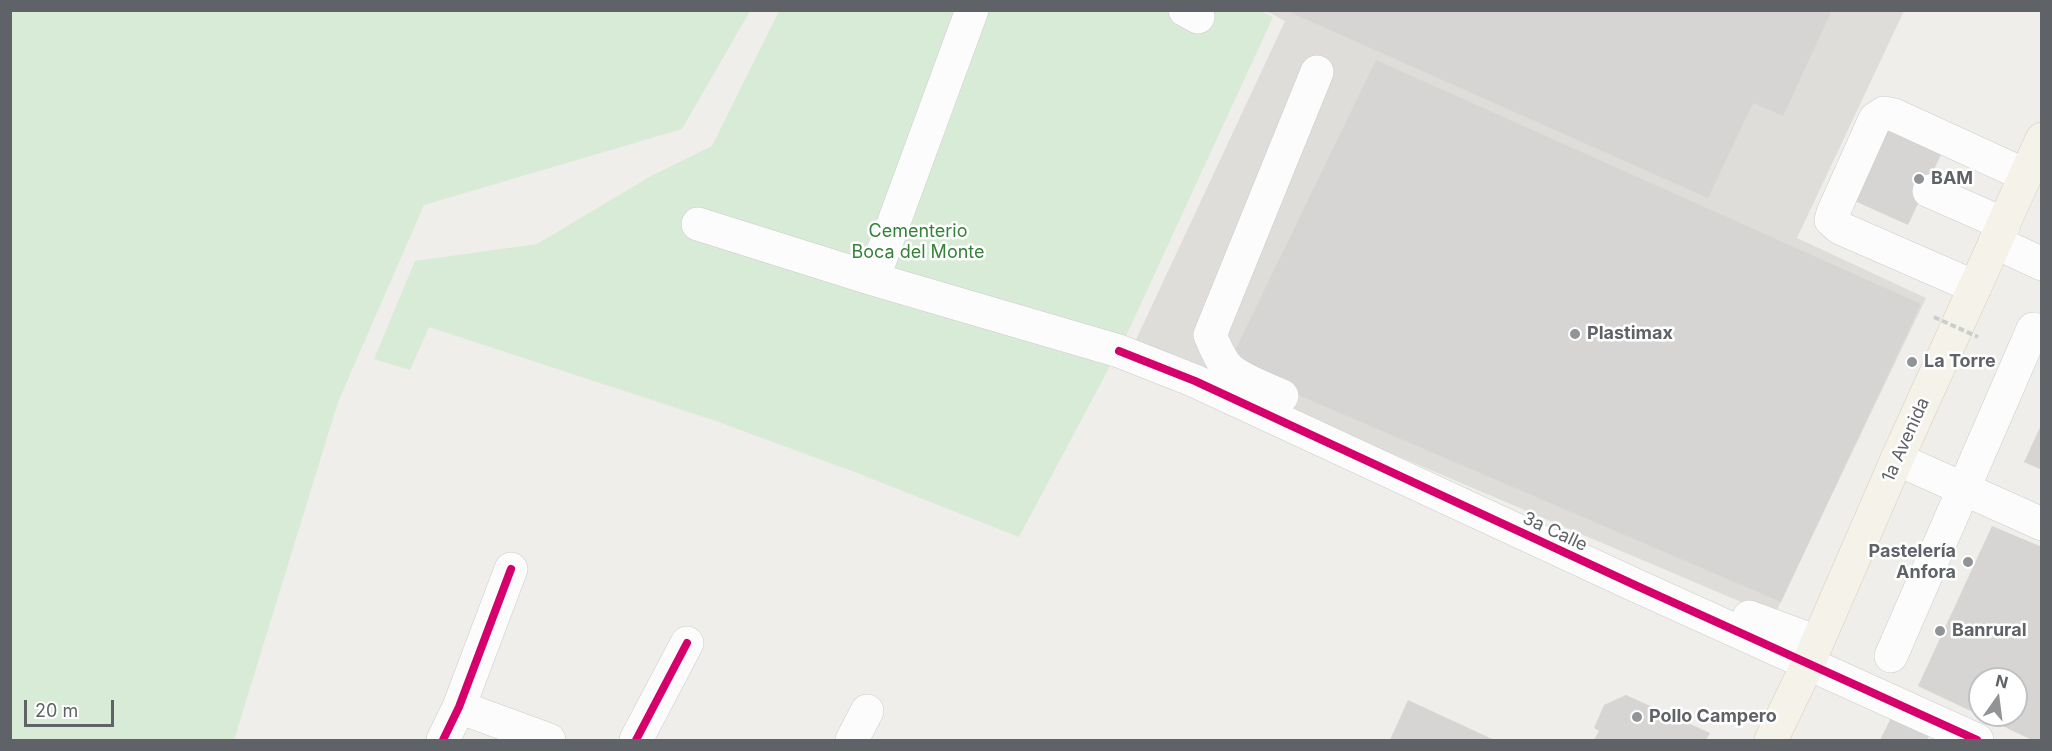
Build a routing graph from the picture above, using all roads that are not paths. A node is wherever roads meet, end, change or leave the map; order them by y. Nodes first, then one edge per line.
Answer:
1 (972, 10) edge
2 (1317, 72) dead end
3 (2042, 139) edge
4 (2025, 175) junction
5 (1929, 191) dead end
6 (698, 224) dead end
7 (1999, 233) junction
8 (2042, 264) edge
9 (873, 279) junction
10 (1975, 287) junction
11 (2033, 329) dead end
12 (1210, 335) junction
13 (1195, 381) junction
14 (1897, 459) junction
15 (1964, 489) junction
16 (2042, 524) edge
17 (511, 569) dead end
18 (687, 643) dead end
19 (1813, 653) junction
20 (1891, 656) dead end
21 (459, 707) junction
22 (867, 711) dead end
23 (443, 741) edge
24 (549, 741) edge
25 (636, 741) edge
26 (852, 741) edge
27 (1771, 741) edge
28 (1977, 741) edge

1 - 9 street
2 - 12 street
3 - 4 main road, 1a Avenida
4 - 7 main road, 1a Avenida
4 - 10 street
5 - 7 street
6 - 9 street, 3a Calle
7 - 8 street
7 - 10 main road, 1a Avenida
9 - 13 street, 3a Calle
10 - 14 main road, 1a Avenida
11 - 15 street
12 - 13 street
12 - 19 street
13 - 19 street, 3a Calle
14 - 15 street
14 - 19 main road, 1a Avenida
15 - 16 street
15 - 20 street
17 - 21 street
18 - 25 street
19 - 27 main road, 1a Avenida
19 - 28 street, 3a Calle
21 - 23 street
21 - 24 street
22 - 26 street

